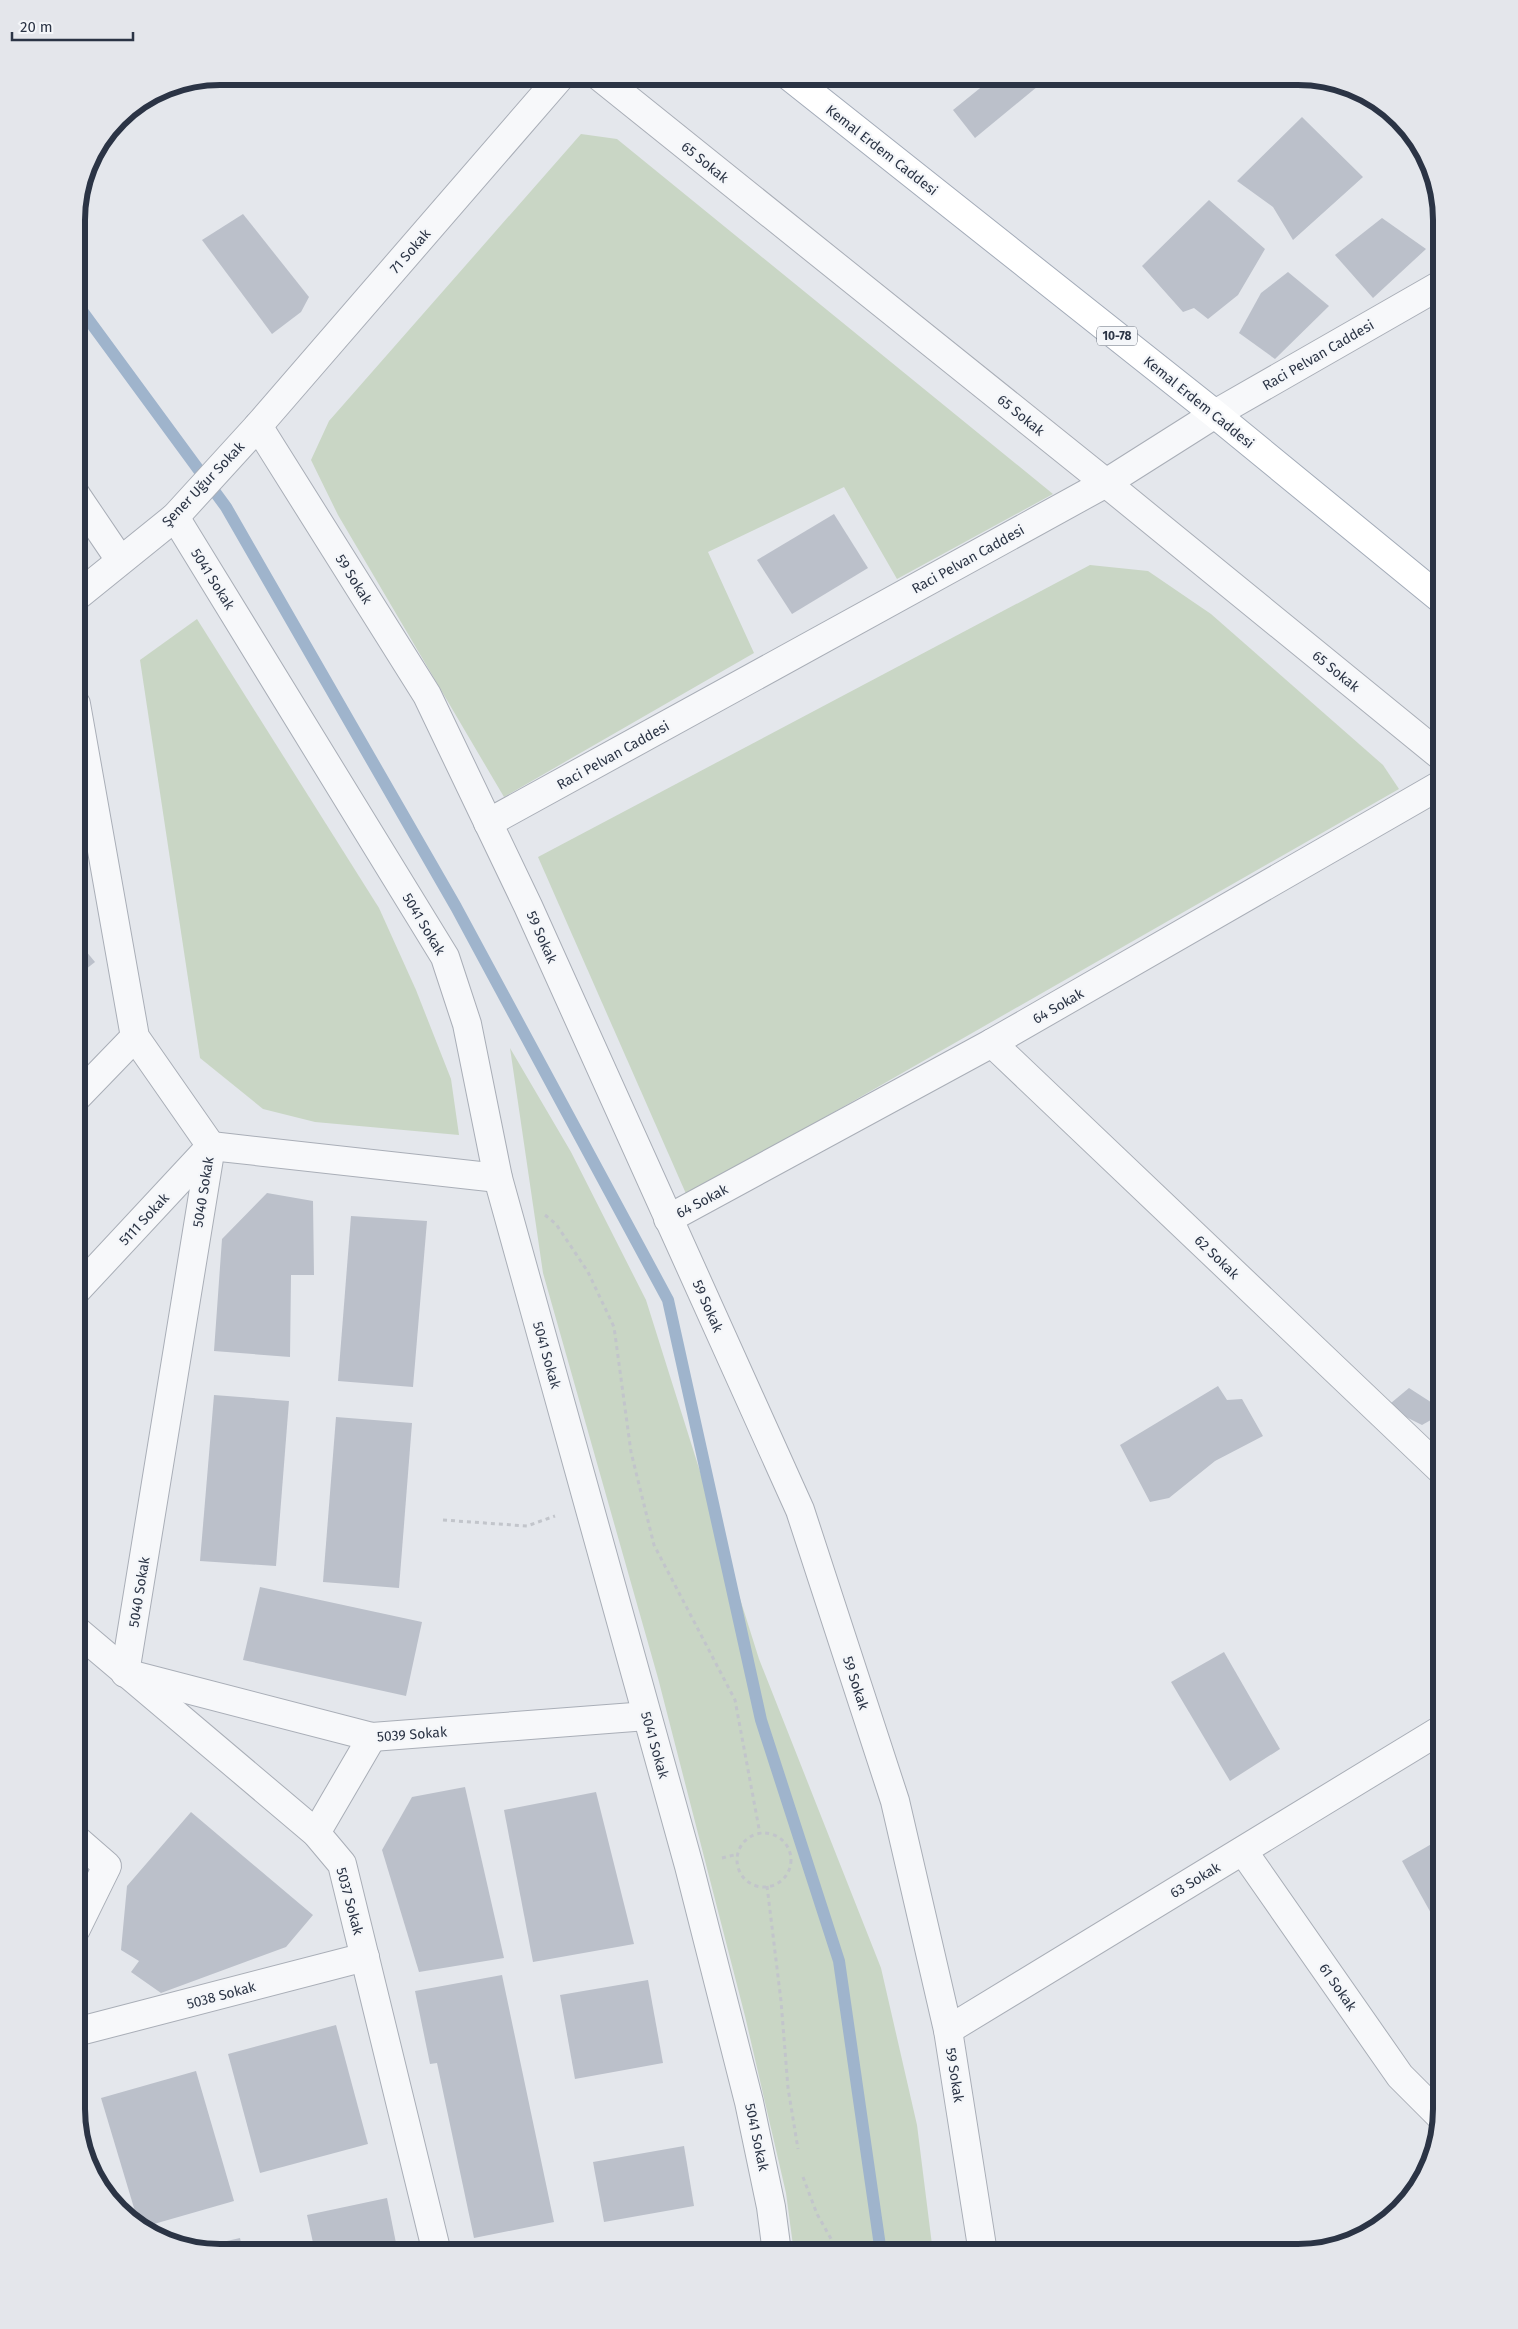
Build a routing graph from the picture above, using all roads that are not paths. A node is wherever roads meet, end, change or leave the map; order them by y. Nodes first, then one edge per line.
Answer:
1 (553, 85) edge
2 (610, 85) edge
3 (800, 85) edge
4 (1433, 289) edge
5 (1215, 414) junction
6 (258, 426) junction
7 (1106, 483) junction
8 (85, 508) edge
9 (175, 517) junction
10 (120, 560) junction
11 (85, 589) edge
12 (1433, 593) edge
13 (1433, 750) edge
14 (85, 755) edge
15 (1433, 789) edge
16 (488, 823) junction
17 (135, 1037) junction
18 (992, 1044) junction
19 (85, 1089) edge
20 (211, 1146) junction
21 (498, 1178) junction
22 (668, 1219) junction
23 (85, 1282) edge
24 (1433, 1462) edge
25 (85, 1638) edge
26 (125, 1673) junction
27 (646, 1716) junction
28 (1433, 1735) edge
29 (372, 1737) junction
30 (316, 1833) junction
31 (85, 1847) edge
32 (1243, 1851) junction
33 (85, 1911) edge
34 (365, 1957) junction
35 (85, 2030) edge
36 (948, 2030) junction
37 (1433, 2109) edge
38 (435, 2244) edge
39 (776, 2244) edge
40 (982, 2244) edge

1 - 6 street, 71 Sokak
2 - 7 street, 65 Sokak
3 - 5 main road, Kemal Erdem Caddesi / 10-78
4 - 5 street, Raci Pelvan Caddesi
5 - 7 street, Raci Pelvan Caddesi
5 - 12 main road, Kemal Erdem Caddesi / 10-78
6 - 9 street, Şener Uğur Sokak
6 - 16 street, 59 Sokak
7 - 13 street, 65 Sokak
7 - 16 street, Raci Pelvan Caddesi
8 - 10 street
9 - 10 street, Şener Uğur Sokak
9 - 21 street, 5041 Sokak
10 - 11 street, Şener Uğur Sokak
14 - 17 street, 5040 Sokak
15 - 18 street, 64 Sokak
16 - 22 street, 59 Sokak
17 - 19 street
17 - 20 street, 5040 Sokak
18 - 22 street, 64 Sokak
18 - 24 street, 62 Sokak
20 - 21 street
20 - 23 street, 5111 Sokak
20 - 26 street, 5040 Sokak
21 - 27 street, 5041 Sokak
22 - 36 street, 59 Sokak
25 - 26 street, 5037 Sokak
26 - 29 street, 5039 Sokak
26 - 30 street, 5037 Sokak
27 - 29 street, 5039 Sokak
27 - 39 street, 5041 Sokak
28 - 32 street, 63 Sokak
29 - 30 street
30 - 34 street, 5037 Sokak
31 - 33 street
32 - 36 street, 63 Sokak
32 - 37 street, 61 Sokak
34 - 35 street, 5038 Sokak
34 - 38 street, 5037 Sokak
36 - 40 street, 59 Sokak

